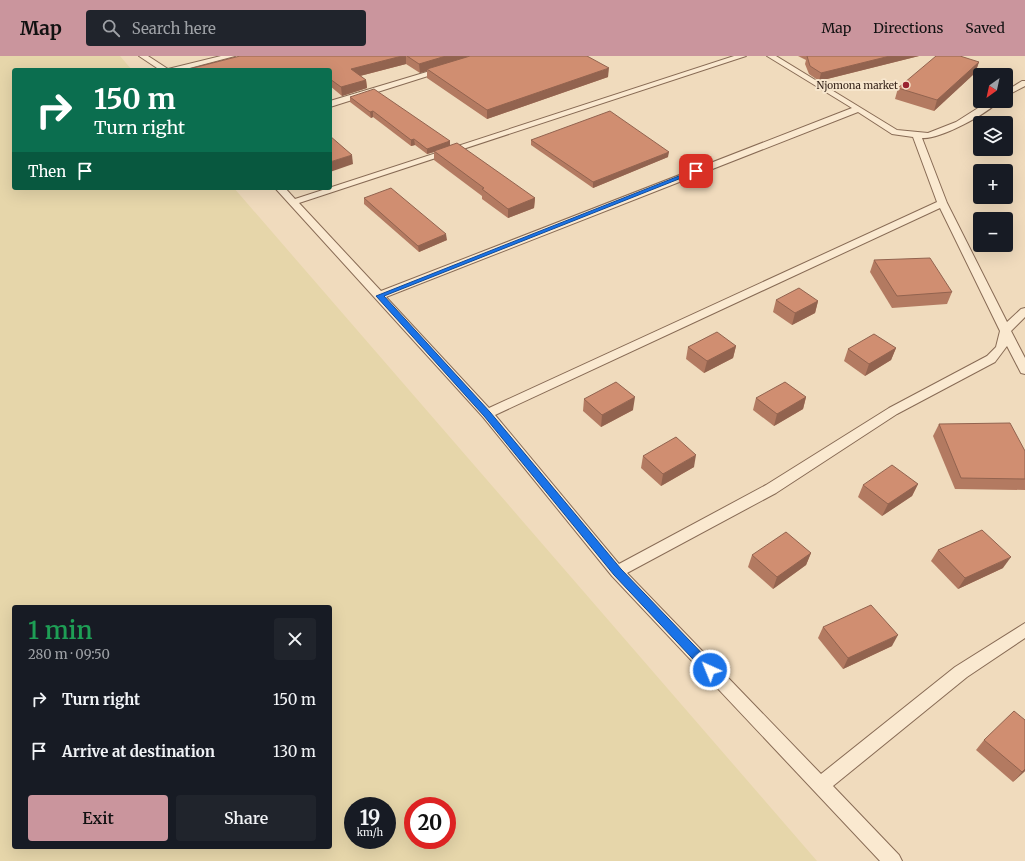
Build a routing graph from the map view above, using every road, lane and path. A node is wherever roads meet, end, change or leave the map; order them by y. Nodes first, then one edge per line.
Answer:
1 (143, 56) edge
2 (231, 56) edge
3 (742, 56) edge
4 (771, 56) edge
5 (162, 68) edge
6 (180, 68) edge
7 (449, 68) edge
8 (1025, 83) edge
9 (1013, 90) edge
10 (332, 103) edge
11 (984, 108) edge
12 (858, 109) junction
13 (916, 134) junction
14 (282, 190) edge
15 (331, 190) edge
16 (332, 190) edge
17 (294, 202) junction
18 (942, 203) junction
19 (379, 296) junction
20 (1025, 311) edge
21 (1006, 329) junction
22 (1025, 370) edge
23 (487, 414) junction
24 (617, 572) junction
25 (1025, 630) edge
26 (821, 785) junction
27 (893, 861) edge

1 - 5 lane
2 - 6 lane
3 - 16 lane
4 - 12 lane
7 - 10 lane
8 - 9 lane
11 - 13 lane
12 - 13 lane
12 - 19 lane
13 - 18 lane
14 - 17 lane
15 - 17 lane
17 - 19 lane
18 - 21 lane
18 - 23 lane
19 - 23 lane
20 - 21 lane
21 - 22 lane
21 - 24 lane
23 - 24 lane
24 - 26 lane
25 - 26 lane
26 - 27 lane

